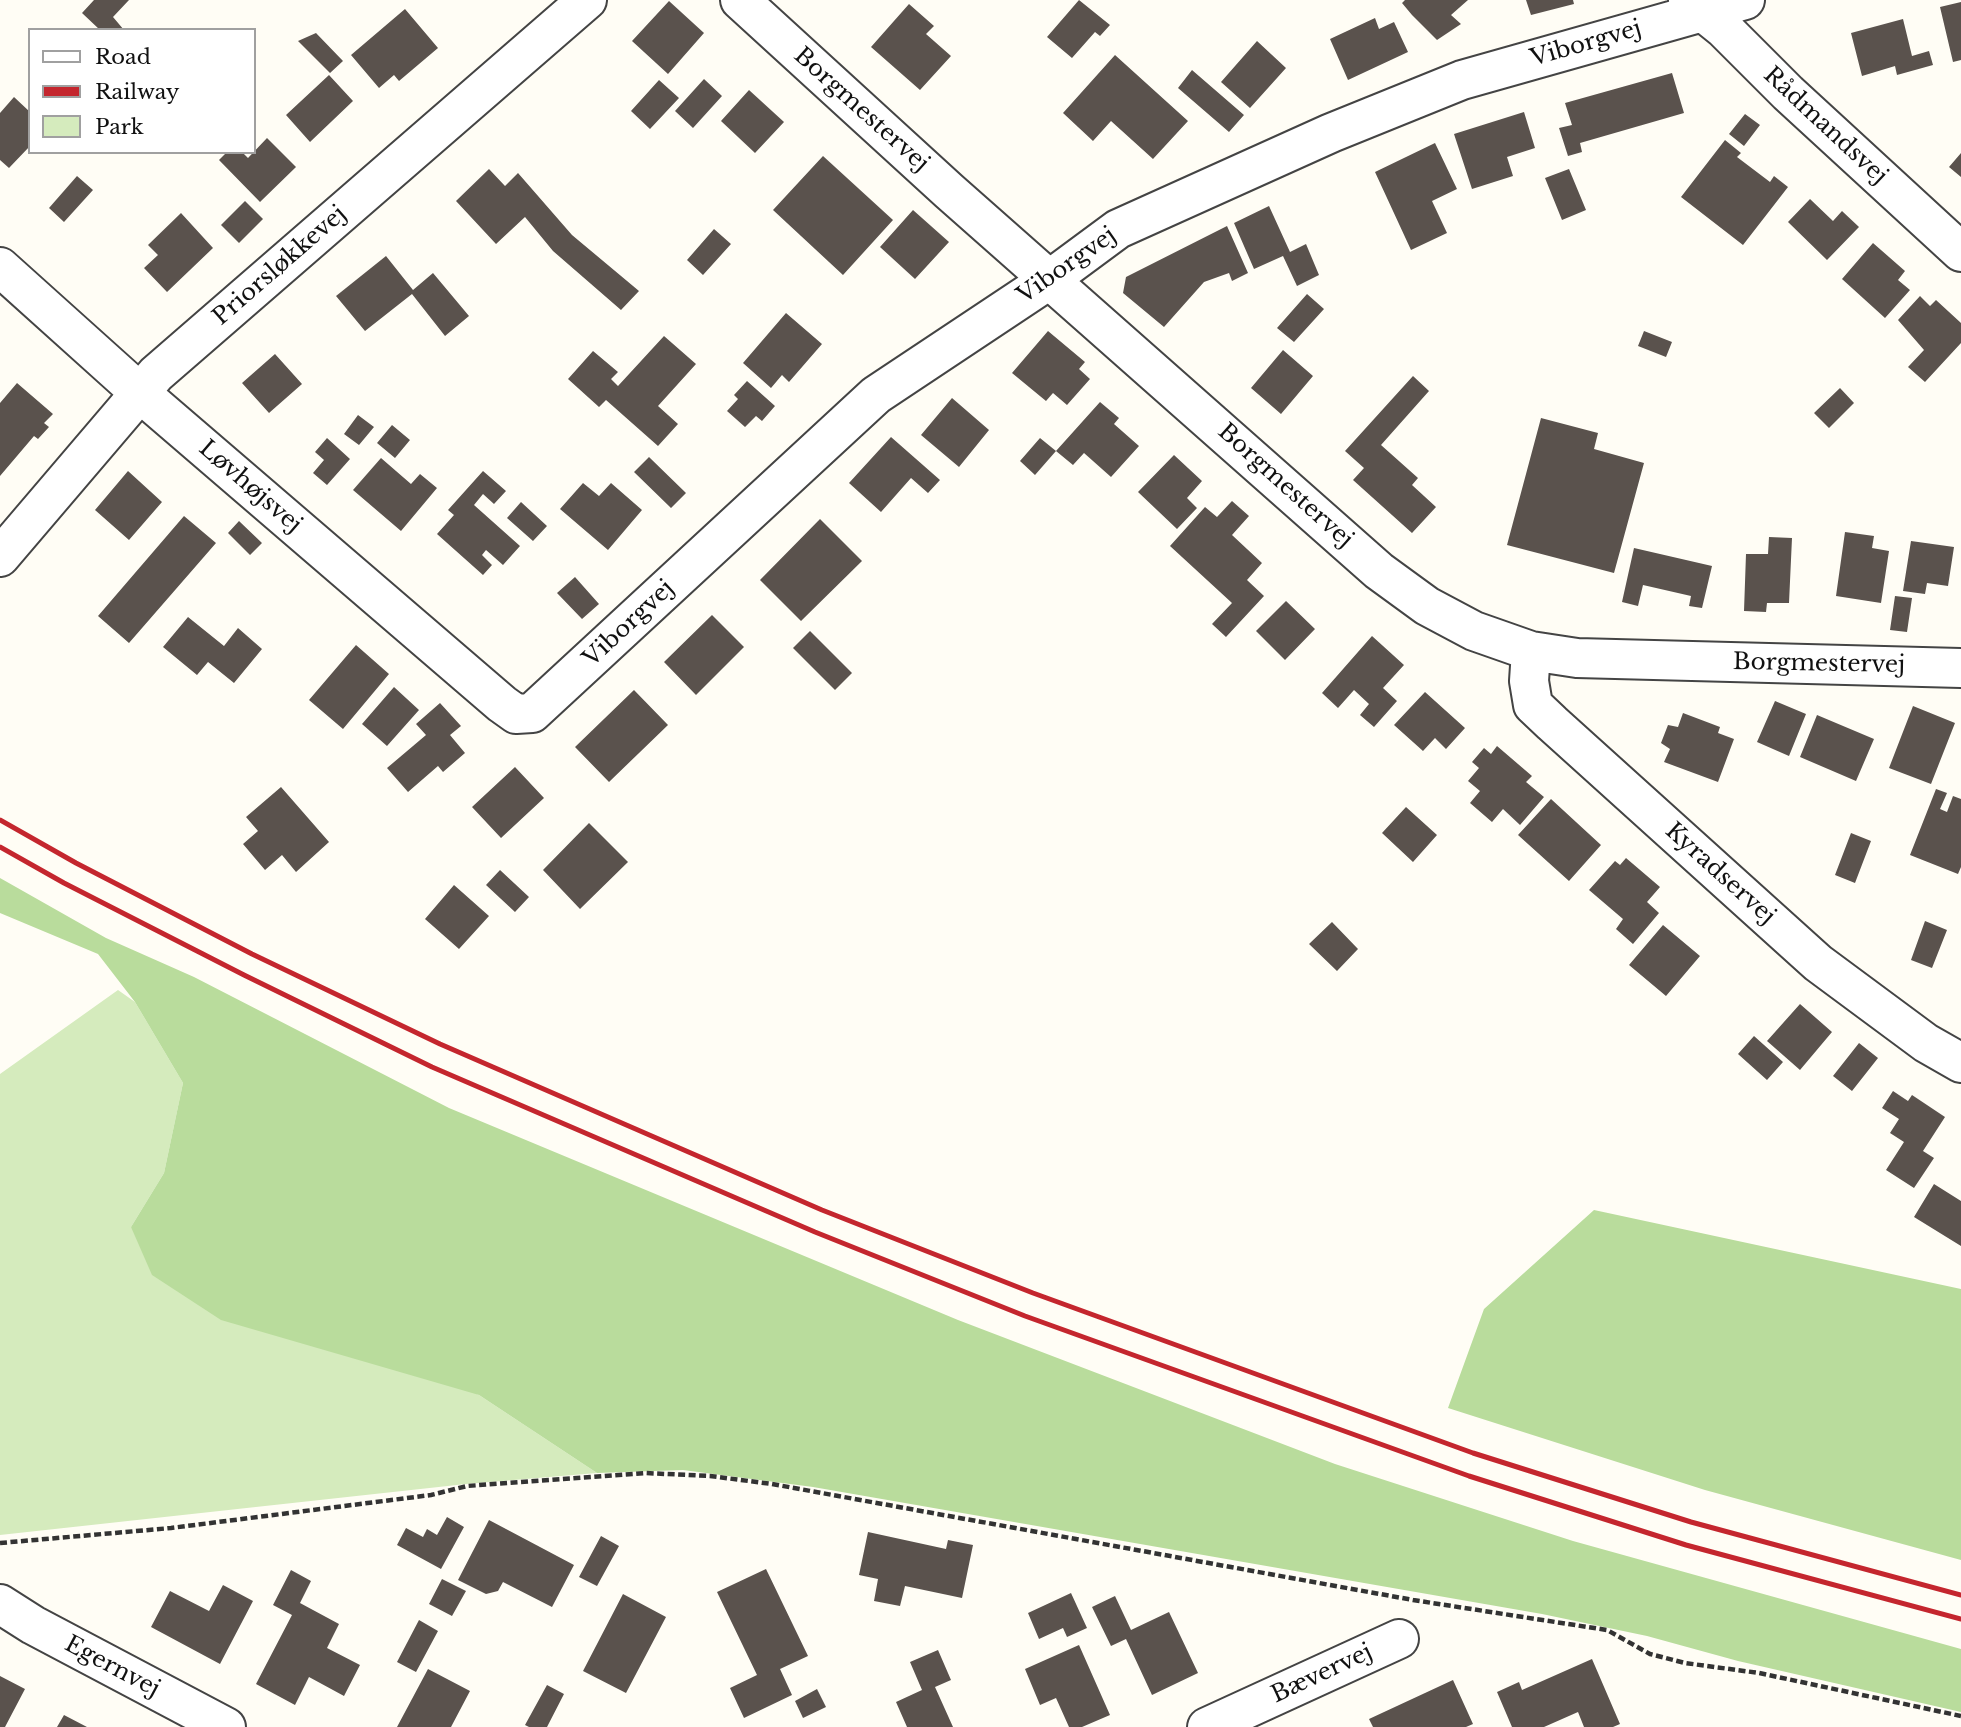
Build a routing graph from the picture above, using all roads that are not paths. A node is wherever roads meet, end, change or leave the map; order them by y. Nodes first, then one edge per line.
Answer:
1 (587, 0) edge
2 (740, 0) edge
3 (1745, 0) edge
4 (1694, 5) edge
5 (1961, 251) edge
6 (0, 267) edge
7 (1049, 280) junction
8 (139, 392) junction
9 (0, 557) edge
10 (1531, 651) junction
11 (1961, 668) edge
12 (502, 704) joint
13 (1961, 1063) edge
14 (0, 1604) edge
15 (1399, 1639) dead end
16 (226, 1727) edge
17 (1207, 1727) edge

1 - 8 street, Priorsløkkevej
2 - 7 street, Borgmestervej
3 - 4 street, Viborgvej
4 - 5 street, Rådmandsvej
4 - 7 street, Viborgvej
6 - 8 street, Løvhøjsvej
7 - 10 street, Borgmestervej
7 - 12 street, Viborgvej
8 - 9 street, Priorsløkkevej
8 - 12 street, Løvhøjsvej
10 - 11 street, Borgmestervej
10 - 13 street, Kyradservej
14 - 16 street, Egernvej
15 - 17 street, Bævervej

